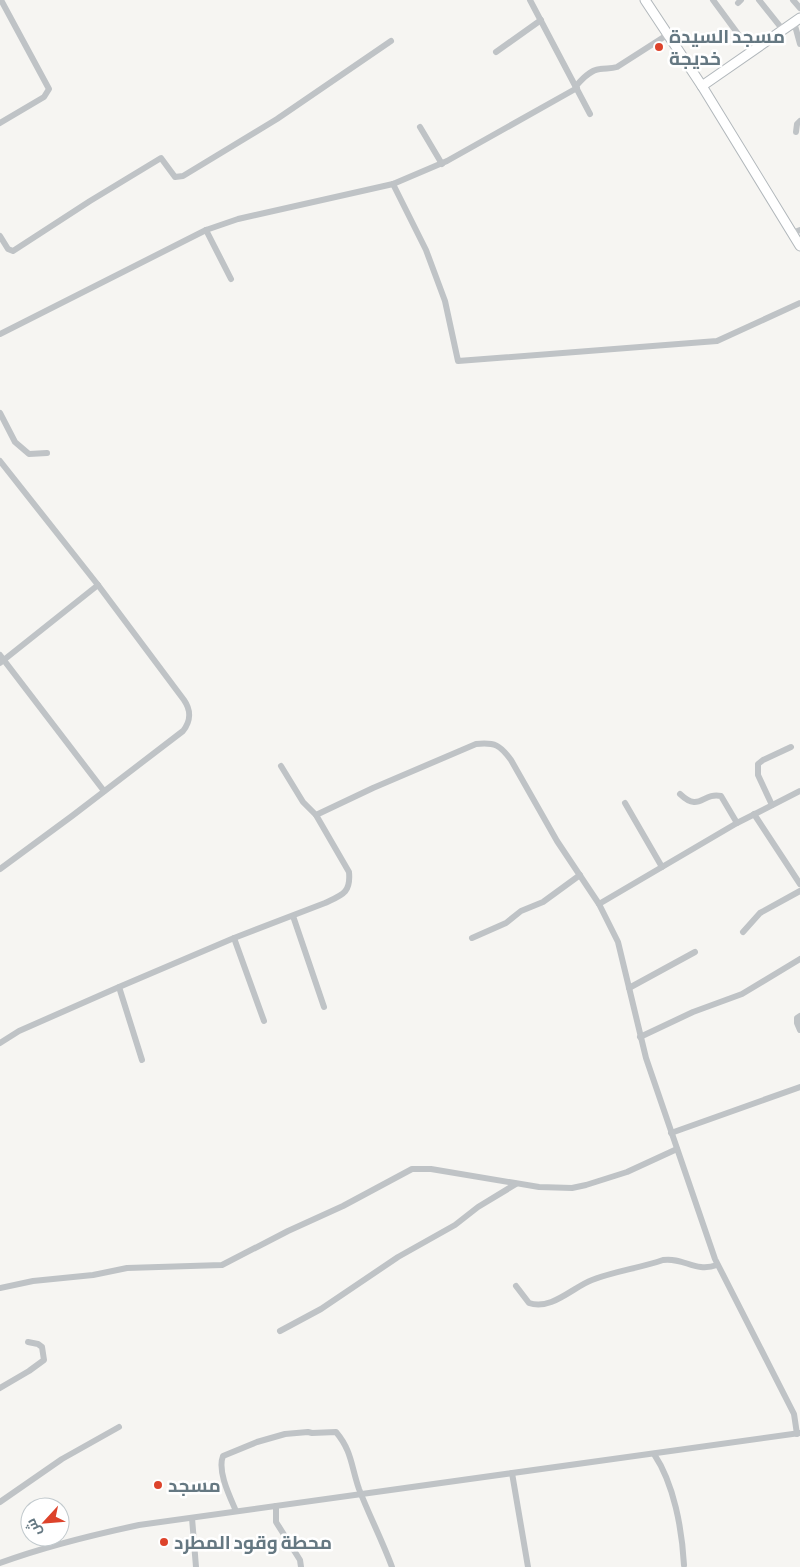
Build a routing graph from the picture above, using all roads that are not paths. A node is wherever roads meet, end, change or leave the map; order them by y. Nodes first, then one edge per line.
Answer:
1 (1, 0) edge
2 (530, 0) edge
3 (644, 0) edge
4 (713, 0) edge
5 (759, 0) edge
6 (792, 0) edge
7 (800, 8) edge
8 (541, 20) junction
9 (797, 20) edge
10 (783, 30) junction
11 (668, 35) junction
12 (391, 40) dead end
13 (800, 44) edge
14 (756, 49) junction
15 (496, 52) dead end
16 (702, 86) junction
17 (576, 87) junction
18 (590, 114) dead end
19 (800, 120) edge
20 (0, 124) edge
21 (420, 127) dead end
22 (796, 132) dead end
23 (442, 164) junction
24 (393, 184) junction
25 (206, 230) junction
26 (797, 234) edge
27 (0, 236) edge
28 (800, 246) edge
29 (231, 279) dead end
30 (800, 303) edge
31 (0, 334) edge
32 (0, 413) edge
33 (47, 453) dead end
34 (0, 461) edge
35 (98, 585) junction
36 (1, 659) edge
37 (791, 747) dead end
38 (281, 766) dead end
39 (104, 791) junction
40 (798, 792) edge
41 (680, 794) dead end
42 (800, 801) edge
43 (625, 803) dead end
44 (772, 805) junction
45 (754, 814) junction
46 (316, 815) junction
47 (737, 823) junction
48 (662, 867) junction
49 (0, 869) edge
50 (580, 875) junction
51 (800, 884) edge
52 (800, 891) edge
53 (599, 904) junction
54 (293, 916) junction
55 (743, 932) dead end
56 (234, 938) junction
57 (472, 938) dead end
58 (695, 952) dead end
59 (800, 959) edge
60 (118, 987) junction
61 (629, 988) junction
62 (324, 1006) dead end
63 (800, 1016) edge
64 (264, 1021) dead end
65 (800, 1030) edge
66 (640, 1037) junction
67 (0, 1043) edge
68 (142, 1060) dead end
69 (800, 1088) edge
70 (671, 1133) junction
71 (677, 1149) junction
72 (516, 1184) junction
73 (717, 1265) junction
74 (516, 1286) dead end
75 (0, 1288) edge
76 (280, 1332) dead end
77 (28, 1342) dead end
78 (0, 1388) edge
79 (119, 1427) dead end
80 (798, 1434) edge
81 (654, 1454) junction
82 (512, 1473) junction
83 (362, 1495) junction
84 (0, 1502) edge
85 (276, 1506) junction
86 (236, 1511) junction
87 (192, 1518) junction
88 (0, 1563) edge
89 (684, 1565) dead end
90 (196, 1567) edge
91 (301, 1567) edge
92 (392, 1567) edge
93 (528, 1567) edge

1 - 20 street
2 - 8 street
3 - 11 street
4 - 14 street
5 - 10 street
6 - 7 street
8 - 15 street
8 - 17 street
9 - 10 street
9 - 13 street
10 - 14 street
11 - 16 street
11 - 17 street
12 - 27 street
14 - 16 street
16 - 26 street
17 - 18 street
17 - 23 street
19 - 22 street
21 - 23 street
23 - 24 street
24 - 25 street
24 - 30 street
25 - 29 street
25 - 31 street
26 - 28 street
32 - 33 street
34 - 35 street
35 - 36 street
35 - 39 street
36 - 39 street
37 - 44 street
38 - 46 street
39 - 49 street
40 - 42 street
40 - 44 street
41 - 47 street
43 - 48 street
44 - 45 street
45 - 47 street
45 - 51 street
46 - 50 street
46 - 54 street
47 - 48 street
48 - 53 street
50 - 53 street
50 - 57 street
52 - 55 street
53 - 61 street
54 - 56 street
54 - 62 street
56 - 60 street
56 - 64 street
58 - 61 street
59 - 66 street
60 - 67 street
60 - 68 street
61 - 66 street
63 - 65 street
66 - 70 street
69 - 70 street
70 - 71 street
71 - 72 street
71 - 73 street
72 - 75 street
72 - 76 street
73 - 74 street
73 - 80 street
77 - 78 street
79 - 84 street
80 - 81 street
81 - 82 street
81 - 89 street
82 - 83 street
82 - 93 street
83 - 85 street
83 - 86 street
83 - 92 street
85 - 86 street
85 - 91 street
86 - 87 street
87 - 88 street
87 - 90 street

